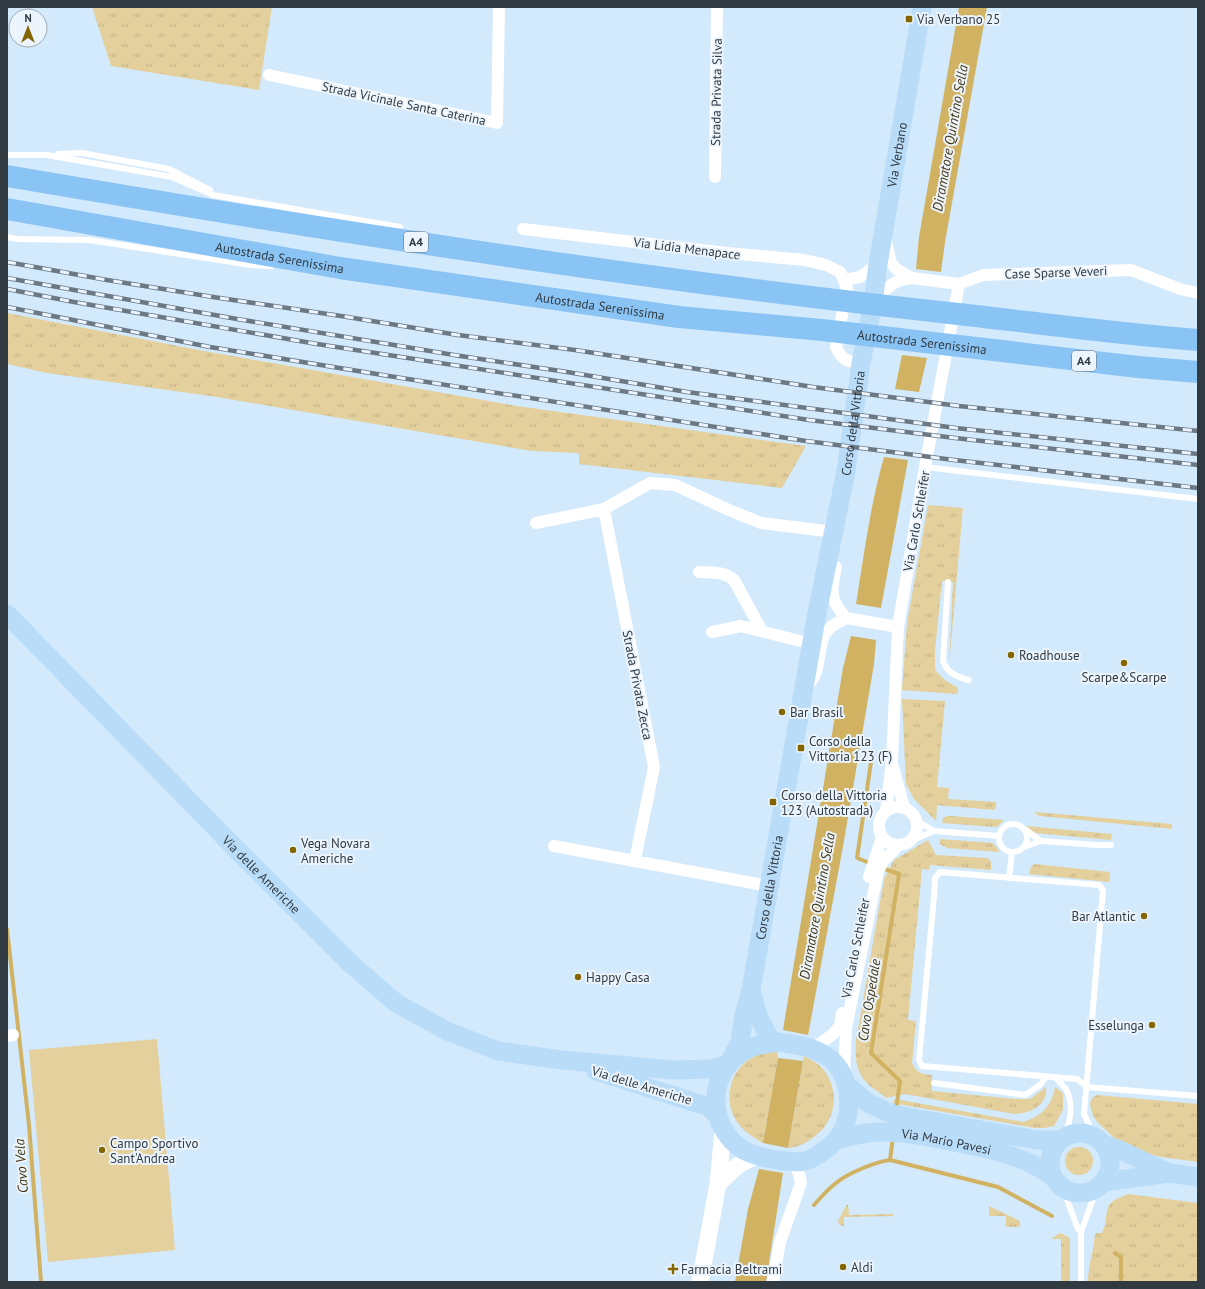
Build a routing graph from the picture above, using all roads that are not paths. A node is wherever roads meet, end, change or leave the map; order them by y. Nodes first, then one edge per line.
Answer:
1 (499, 7) edge
2 (717, 7) edge
3 (922, 7) edge
4 (269, 76) dead end
5 (7, 154) edge
6 (7, 176) edge
7 (716, 176) dead end
8 (7, 208) edge
9 (400, 227) joint
10 (523, 229) dead end
11 (7, 237) edge
12 (883, 237) junction
13 (498, 255) junction
14 (878, 264) junction
15 (281, 266) dead end
16 (296, 267) dead end
17 (340, 268) junction
18 (912, 278) junction
19 (844, 280) junction
20 (959, 284) junction
21 (1198, 293) edge
22 (873, 303) junction
23 (1198, 340) edge
24 (861, 364) junction
25 (1198, 372) edge
26 (925, 467) junction
27 (1198, 499) edge
28 (604, 509) junction
29 (536, 523) dead end
30 (832, 538) junction
31 (700, 572) dead end
32 (948, 582) dead end
33 (7, 614) edge
34 (846, 618) junction
35 (898, 627) junction
36 (762, 631) junction
37 (712, 632) dead end
38 (812, 644) junction
39 (969, 680) dead end
40 (804, 690) junction
41 (892, 760) junction
42 (904, 807) junction
43 (886, 811) junction
44 (916, 820) junction
45 (1025, 830) junction
46 (934, 831) junction
47 (999, 836) junction
48 (882, 837) junction
49 (1041, 841) junction
50 (904, 843) junction
51 (1111, 845) dead end
52 (554, 846) dead end
53 (1024, 847) junction
54 (1012, 852) junction
55 (635, 860) junction
56 (877, 865) junction
57 (1009, 878) junction
58 (769, 886) junction
59 (751, 990) junction
60 (775, 1042) junction
61 (809, 1048) junction
62 (562, 1060) junction
63 (728, 1064) junction
64 (1046, 1076) junction
65 (1055, 1077) junction
66 (846, 1082) junction
67 (934, 1083) dead end
68 (1087, 1087) junction
69 (1198, 1096) edge
70 (720, 1123) junction
71 (894, 1123) junction
72 (1061, 1139) junction
73 (836, 1140) junction
74 (1099, 1140) junction
75 (758, 1156) junction
76 (790, 1161) junction
77 (1169, 1173) junction
78 (1198, 1177) edge
79 (1058, 1182) junction
80 (718, 1184) junction
81 (1100, 1185) junction
82 (1081, 1232) junction
83 (700, 1282) edge
84 (773, 1282) edge
85 (1081, 1282) edge

1 - 4 street, Strada Vicinale Santa Caterina
2 - 7 street, Strada Privata Silva
3 - 12 main road, Via Verbano
5 - 9 lane
6 - 13 highway, A4
8 - 17 highway, Autostrada Serenissima / A4
9 - 13 highway
10 - 19 street, Via Lidia Menapace
11 - 15 lane
12 - 14 main road, Via Verbano
12 - 18 street, Case Sparse Veveri
13 - 23 highway, A4
14 - 19 street
14 - 22 main road, Via Verbano
16 - 17 lane
17 - 25 highway, Autostrada Serenissima / A4
18 - 20 street, Case Sparse Veveri
18 - 22 street, Case Sparse Veveri
19 - 24 street
20 - 21 street, Case Sparse Veveri
20 - 26 street, Via Carlo Schleifer
22 - 24 main road, Corso della Vittoria
24 - 30 main road, Corso della Vittoria
26 - 27 lane
26 - 35 street, Via Carlo Schleifer
28 - 29 street
28 - 30 street
28 - 55 street, Strada Privata Zecca
30 - 34 street, Corso della Vittoria
30 - 38 main road, Corso della Vittoria
31 - 36 street
32 - 39 lane
33 - 62 main road, Via delle Americhe
34 - 35 street
34 - 40 street, Corso della Vittoria
35 - 41 street, Via Carlo Schleifer
36 - 37 street
36 - 38 street
38 - 40 main road, Corso della Vittoria
40 - 58 main road, Corso della Vittoria
41 - 42 street
41 - 43 street
42 - 43 street
42 - 44 street
43 - 48 street
44 - 46 lane
44 - 50 street
45 - 47 lane
45 - 49 lane
45 - 53 lane
46 - 47 lane
46 - 50 lane
47 - 54 lane
48 - 50 street
48 - 56 street, Via Carlo Schleifer
49 - 51 lane
49 - 53 lane
50 - 56 street
52 - 55 street
53 - 54 lane
54 - 57 lane
55 - 58 street
56 - 61 street, Via Carlo Schleifer
56 - 66 street, Via Carlo Schleifer
57 - 64 lane
57 - 68 lane
58 - 59 main road, Corso della Vittoria
59 - 60 main road, Corso della Vittoria
59 - 63 main road, Corso della Vittoria
60 - 61 main road
60 - 63 main road
61 - 66 main road
62 - 63 main road, Via delle Americhe
62 - 70 main road, Via delle Americhe
63 - 70 main road
64 - 65 lane
64 - 67 lane
65 - 68 lane
65 - 72 lane
66 - 71 main road, Via Mario Pavesi
66 - 73 main road
68 - 69 lane
68 - 74 lane
70 - 75 main road
70 - 80 main road
71 - 72 main road, Via Mario Pavesi
71 - 73 main road, Via Mario Pavesi
71 - 79 main road, Via Mario Pavesi
72 - 74 main road
72 - 79 main road
73 - 76 main road
74 - 77 main road
74 - 81 main road
75 - 76 main road
75 - 80 main road
76 - 84 street
77 - 78 main road
77 - 81 main road
79 - 81 main road
79 - 82 lane
80 - 83 main road
81 - 82 lane
82 - 85 lane

